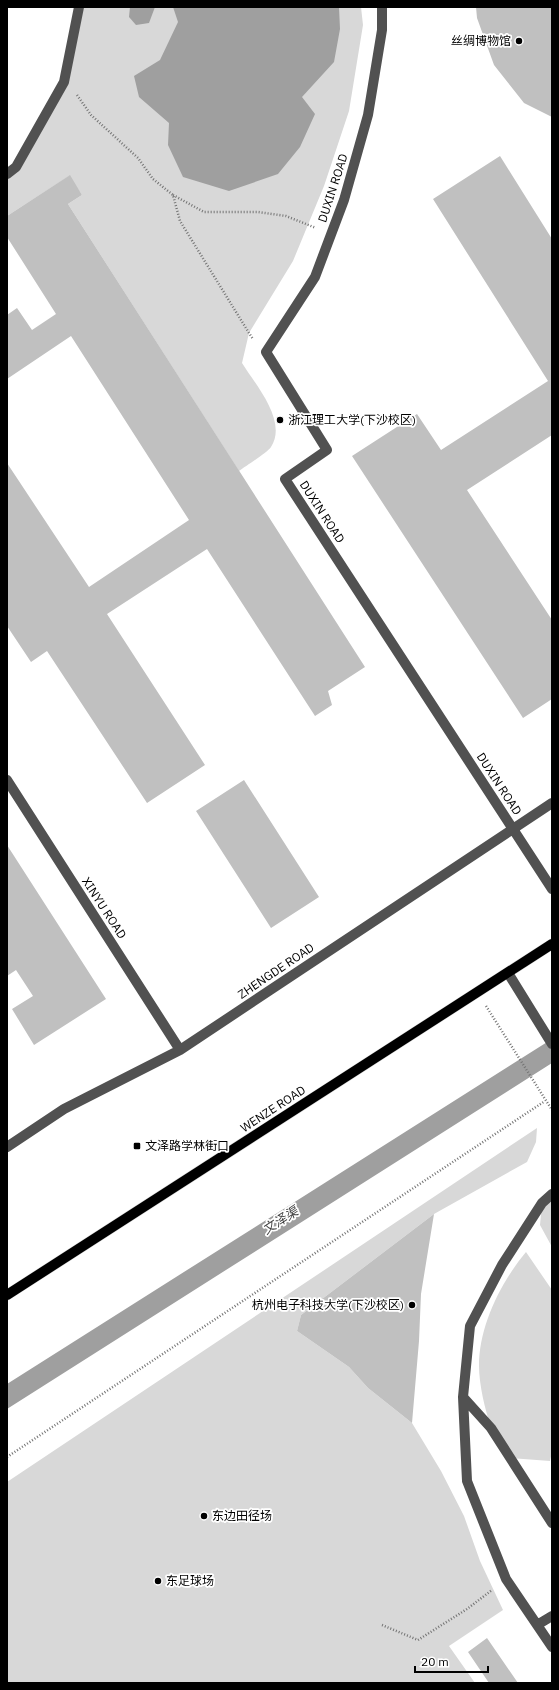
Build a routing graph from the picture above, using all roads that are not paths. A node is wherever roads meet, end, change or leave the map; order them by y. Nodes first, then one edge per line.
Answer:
1 (79, 7) edge
2 (382, 7) edge
3 (7, 174) edge
4 (7, 780) edge
5 (552, 803) edge
6 (512, 829) junction
7 (552, 889) edge
8 (552, 944) edge
9 (508, 973) junction
10 (552, 1044) edge
11 (180, 1050) junction
12 (7, 1147) edge
13 (552, 1194) edge
14 (7, 1295) edge
15 (463, 1397) junction
16 (552, 1523) edge
17 (552, 1616) edge
18 (537, 1625) junction
19 (552, 1647) edge

1 - 3 street
2 - 6 street, DUXIN ROAD
4 - 11 street, XINYU ROAD
5 - 6 street, ZHENGDE ROAD
6 - 7 street, DUXIN ROAD
6 - 11 street, ZHENGDE ROAD
8 - 9 main road, WENZE ROAD
9 - 10 street
9 - 14 main road, WENZE ROAD
11 - 12 street, ZHENGDE ROAD
13 - 15 street
15 - 16 street
15 - 18 street
17 - 18 street
18 - 19 street

